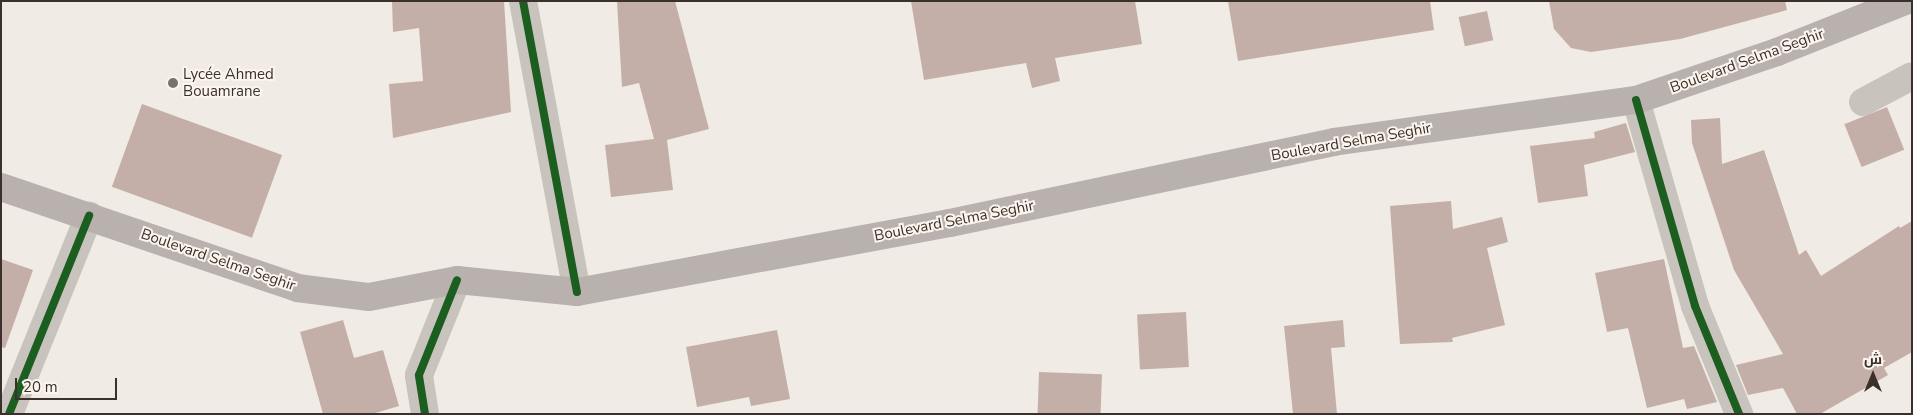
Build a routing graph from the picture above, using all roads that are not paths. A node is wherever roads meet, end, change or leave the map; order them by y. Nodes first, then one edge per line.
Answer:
1 (523, 1) edge
2 (1905, 1) edge
3 (1912, 76) edge
4 (1636, 100) junction
5 (1863, 102) dead end
6 (1, 187) edge
7 (89, 216) junction
8 (457, 280) junction
9 (577, 292) junction
10 (9, 414) edge
11 (425, 414) edge
12 (1739, 414) edge

1 - 9 street
2 - 4 main road, Boulevard Selma Seghir
3 - 5 street
4 - 9 main road, Boulevard Selma Seghir
4 - 12 street
6 - 7 main road, Boulevard Selma Seghir
7 - 8 main road, Boulevard Selma Seghir
7 - 10 street
8 - 9 main road, Boulevard Selma Seghir
8 - 11 street

